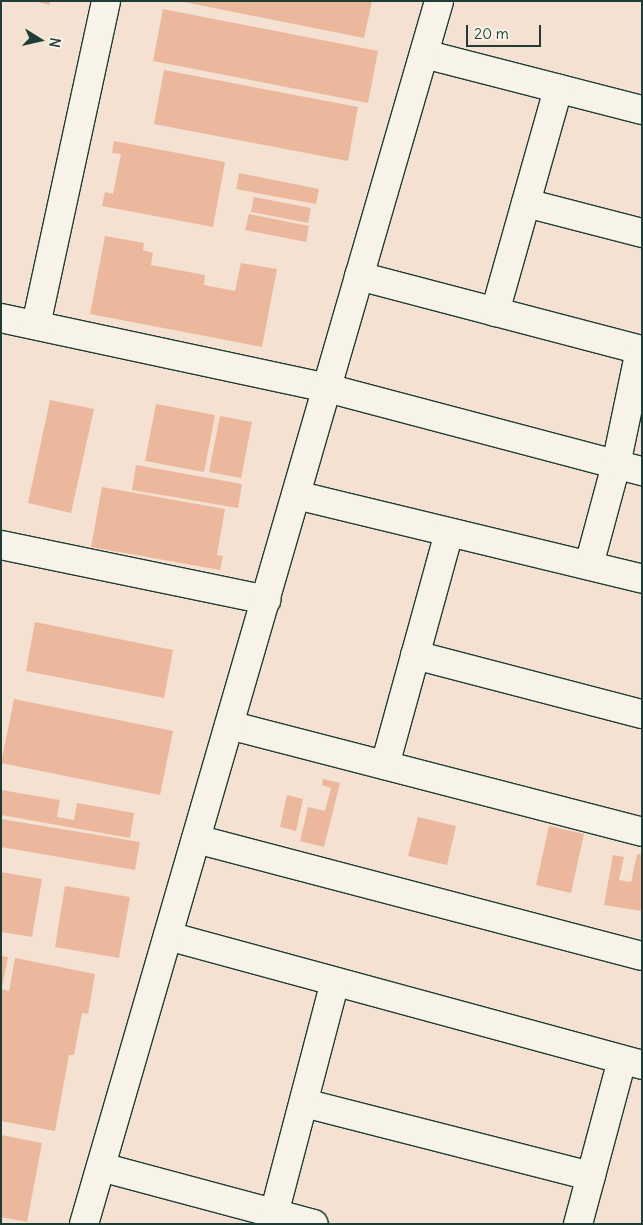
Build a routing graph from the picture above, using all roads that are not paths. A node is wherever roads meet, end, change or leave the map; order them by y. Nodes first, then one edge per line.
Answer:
1 (106, 1) edge
2 (440, 1) edge
3 (424, 54) junction
4 (558, 88) junction
5 (642, 110) edge
6 (526, 202) junction
7 (642, 233) edge
8 (360, 276) junction
9 (495, 312) junction
10 (1, 318) edge
11 (36, 325) junction
12 (641, 350) edge
13 (327, 388) junction
14 (629, 468) edge
15 (296, 495) junction
16 (449, 533) junction
17 (2, 548) edge
18 (590, 565) junction
19 (642, 579) edge
20 (266, 600) junction
21 (415, 655) junction
22 (642, 714) edge
23 (229, 725) junction
24 (385, 766) junction
25 (642, 832) edge
26 (196, 839) junction
27 (168, 936) junction
28 (642, 956) edge
29 (335, 982) junction
30 (632, 1062) edge
31 (304, 1102) junction
32 (101, 1168) junction
33 (591, 1176) junction
34 (274, 1214) junction
35 (84, 1224) edge
36 (313, 1224) edge
37 (578, 1224) edge

1 - 11 street
2 - 3 street
3 - 4 street
3 - 8 street
4 - 5 street
4 - 6 street
6 - 7 street
6 - 9 street
8 - 9 street
8 - 13 street
9 - 12 street
10 - 11 street
11 - 13 street
12 - 14 street
13 - 14 street
13 - 15 street
14 - 18 street
15 - 16 street
15 - 20 street
16 - 18 street
16 - 21 street
17 - 20 street
18 - 19 street
20 - 23 street
21 - 22 street
21 - 24 street
23 - 24 street
23 - 26 street
24 - 25 street
26 - 27 street
26 - 28 street
27 - 29 street
27 - 32 street
29 - 30 street
29 - 31 street
30 - 33 street
31 - 33 street
31 - 34 street
32 - 34 street
32 - 35 street
33 - 37 street
34 - 36 street

